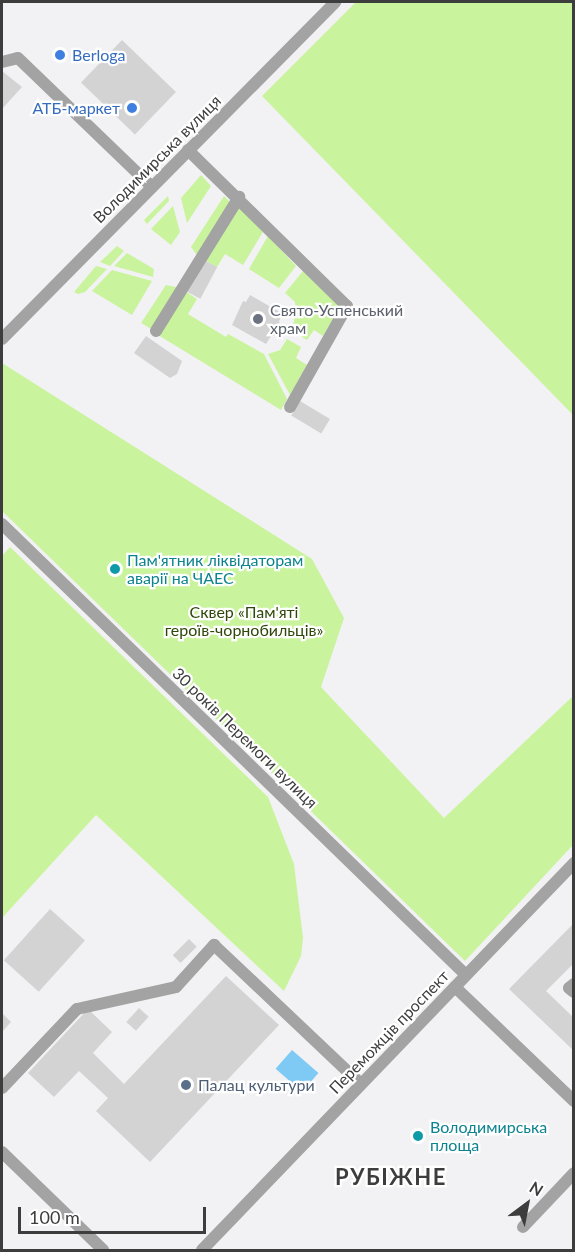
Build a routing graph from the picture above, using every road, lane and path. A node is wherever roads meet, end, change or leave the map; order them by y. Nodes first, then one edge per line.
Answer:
1 (335, 2) edge
2 (2, 62) edge
3 (189, 150) junction
4 (152, 187) junction
5 (239, 197) junction
6 (156, 331) dead end
7 (2, 339) edge
8 (290, 407) dead end
9 (2, 524) edge
10 (573, 863) edge
11 (466, 975) junction
12 (573, 984) edge
13 (455, 987) junction
14 (573, 993) edge
15 (362, 1084) junction
16 (2, 1089) edge
17 (573, 1101) edge
18 (2, 1152) edge
19 (573, 1173) edge
20 (523, 1227) dead end
21 (103, 1251) edge
22 (202, 1251) edge

1 - 3 street, Володимирська вулиця
2 - 4 street
3 - 4 street, Володимирська вулиця
3 - 5 street
4 - 7 street, Володимирська вулиця
5 - 6 street
5 - 8 street
9 - 11 street, 30 років Перемоги вулиця
10 - 11 street, Переможців проспект
11 - 13 street, Переможців проспект
12 - 14 street
13 - 15 street, Переможців проспект
13 - 17 street
15 - 16 street
15 - 22 street, Переможців проспект
18 - 21 street
19 - 20 street

